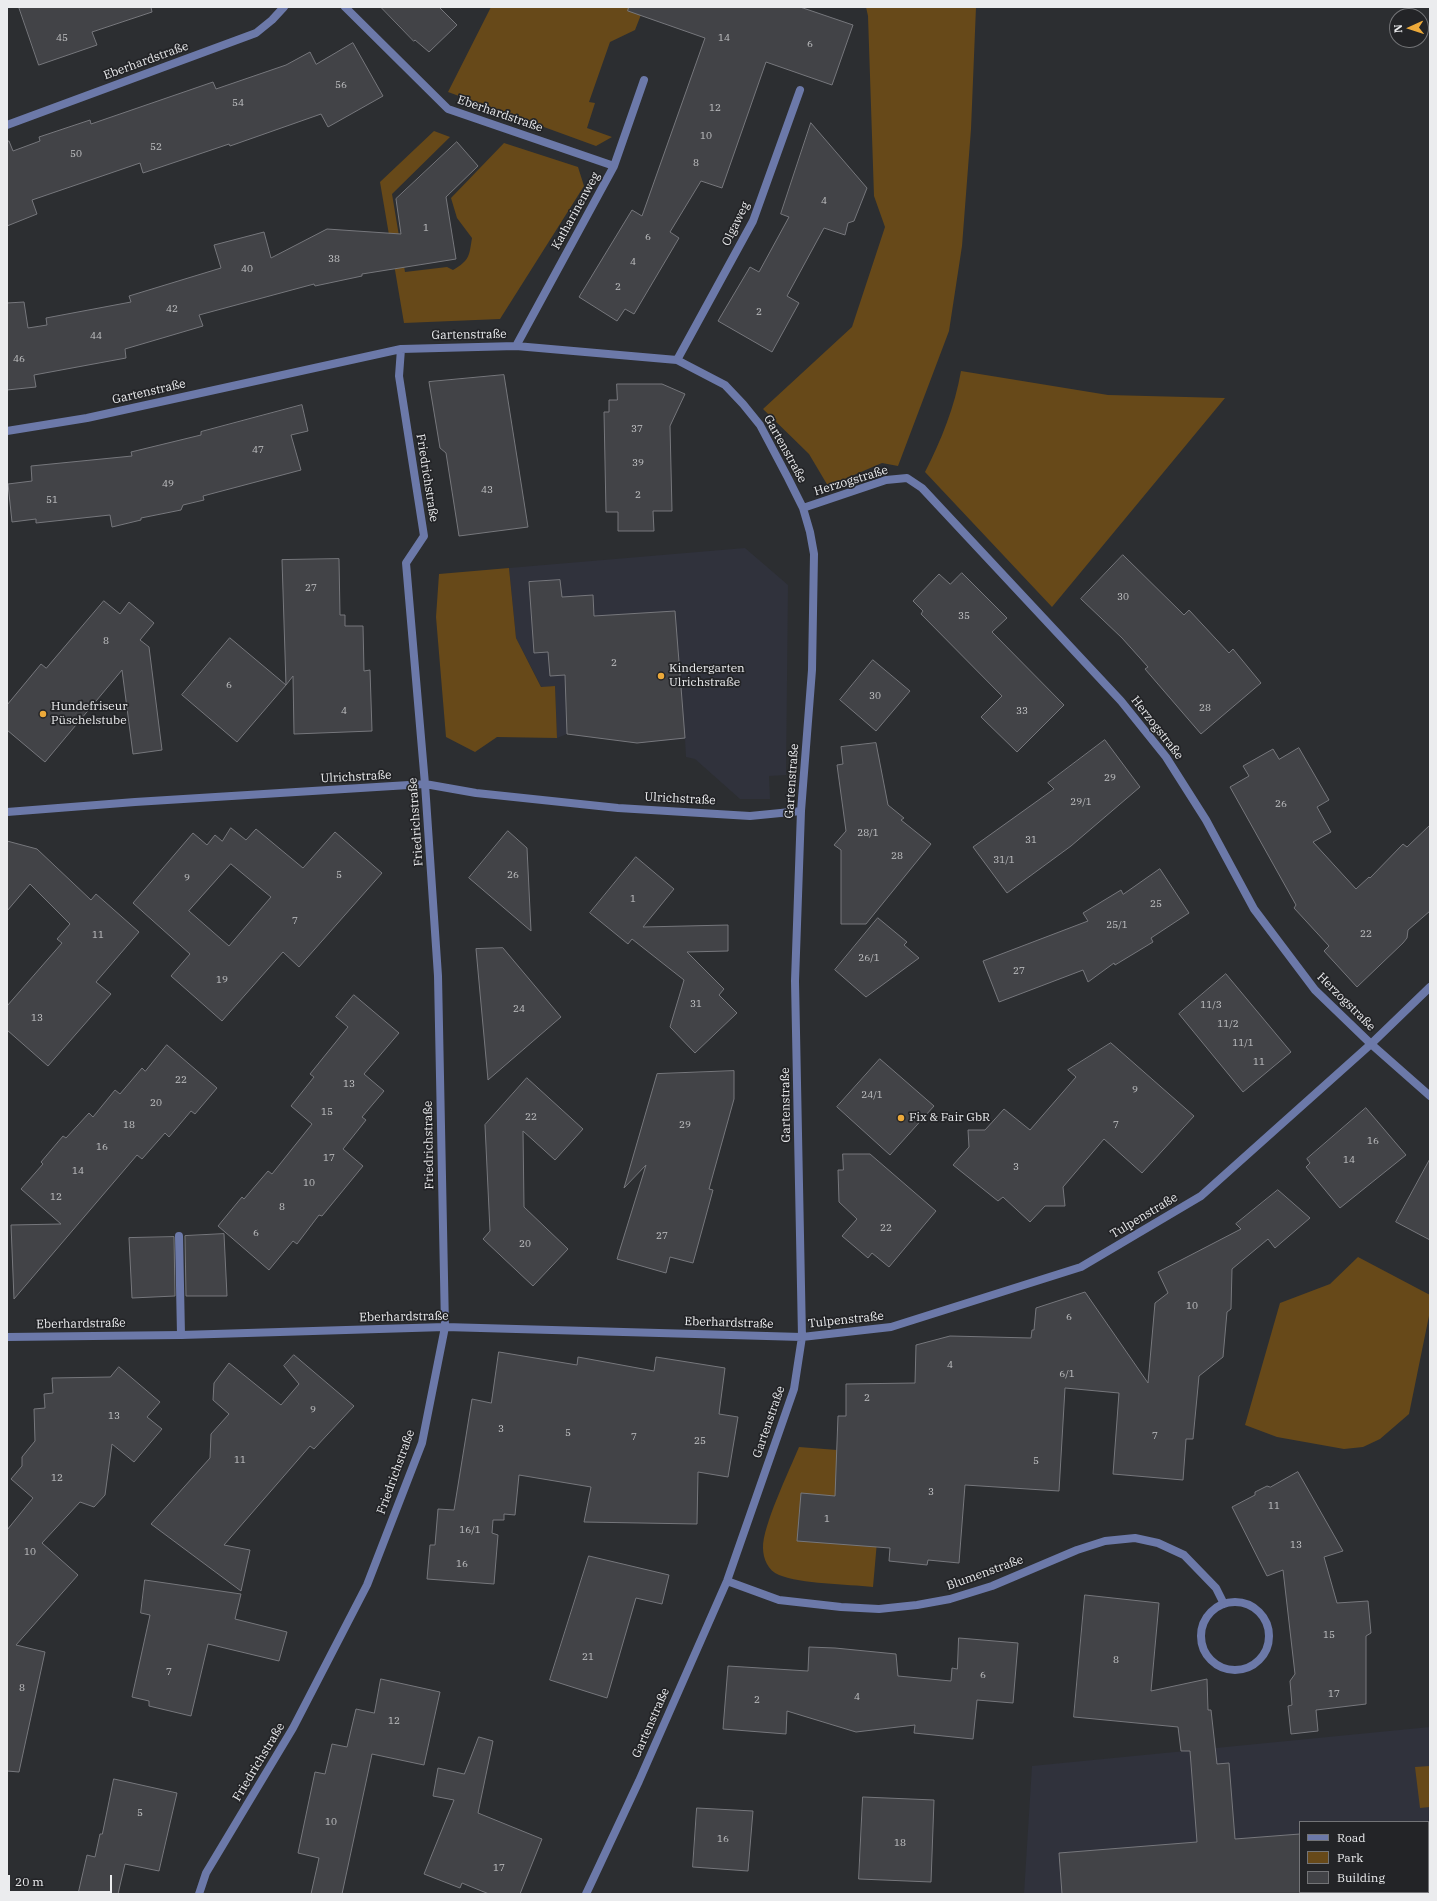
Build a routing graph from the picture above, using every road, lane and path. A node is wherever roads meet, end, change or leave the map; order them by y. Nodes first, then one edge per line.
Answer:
1 (284, 7) edge
2 (345, 7) edge
3 (644, 80) dead end
4 (800, 90) dead end
5 (7, 125) edge
6 (614, 166) junction
7 (516, 346) junction
8 (401, 349) junction
9 (677, 360) junction
10 (7, 431) edge
11 (803, 508) junction
12 (426, 784) junction
13 (801, 811) junction
14 (7, 812) edge
15 (1430, 987) edge
16 (1371, 1044) junction
17 (1430, 1096) edge
18 (179, 1236) dead end
19 (445, 1327) junction
20 (181, 1335) junction
21 (802, 1336) junction
22 (7, 1337) edge
23 (727, 1581) junction
24 (1224, 1604) junction
25 (199, 1894) edge
26 (586, 1894) edge

1 - 5 street, Eberhardstraße
2 - 6 street, Eberhardstraße
3 - 6 street, Katharinenweg
4 - 9 street, Olgaweg
6 - 7 street, Katharinenweg
7 - 8 street, Gartenstraße
7 - 9 street, Gartenstraße
8 - 10 street, Gartenstraße
8 - 12 street, Friedrichstraße
9 - 11 street, Gartenstraße
11 - 13 street, Gartenstraße
11 - 16 street, Herzogstraße
12 - 13 street, Ulrichstraße
12 - 14 street, Ulrichstraße
12 - 19 street, Friedrichstraße
13 - 21 street, Gartenstraße
15 - 16 street, Tulpenstraße
16 - 17 street, Herzogstraße
16 - 21 street, Tulpenstraße
18 - 20 street
19 - 20 street, Eberhardstraße
19 - 21 street, Eberhardstraße
19 - 25 street, Friedrichstraße
20 - 22 street, Eberhardstraße
21 - 23 street, Gartenstraße
23 - 24 street, Blumenstraße
23 - 26 street, Gartenstraße
24 - 24 street

